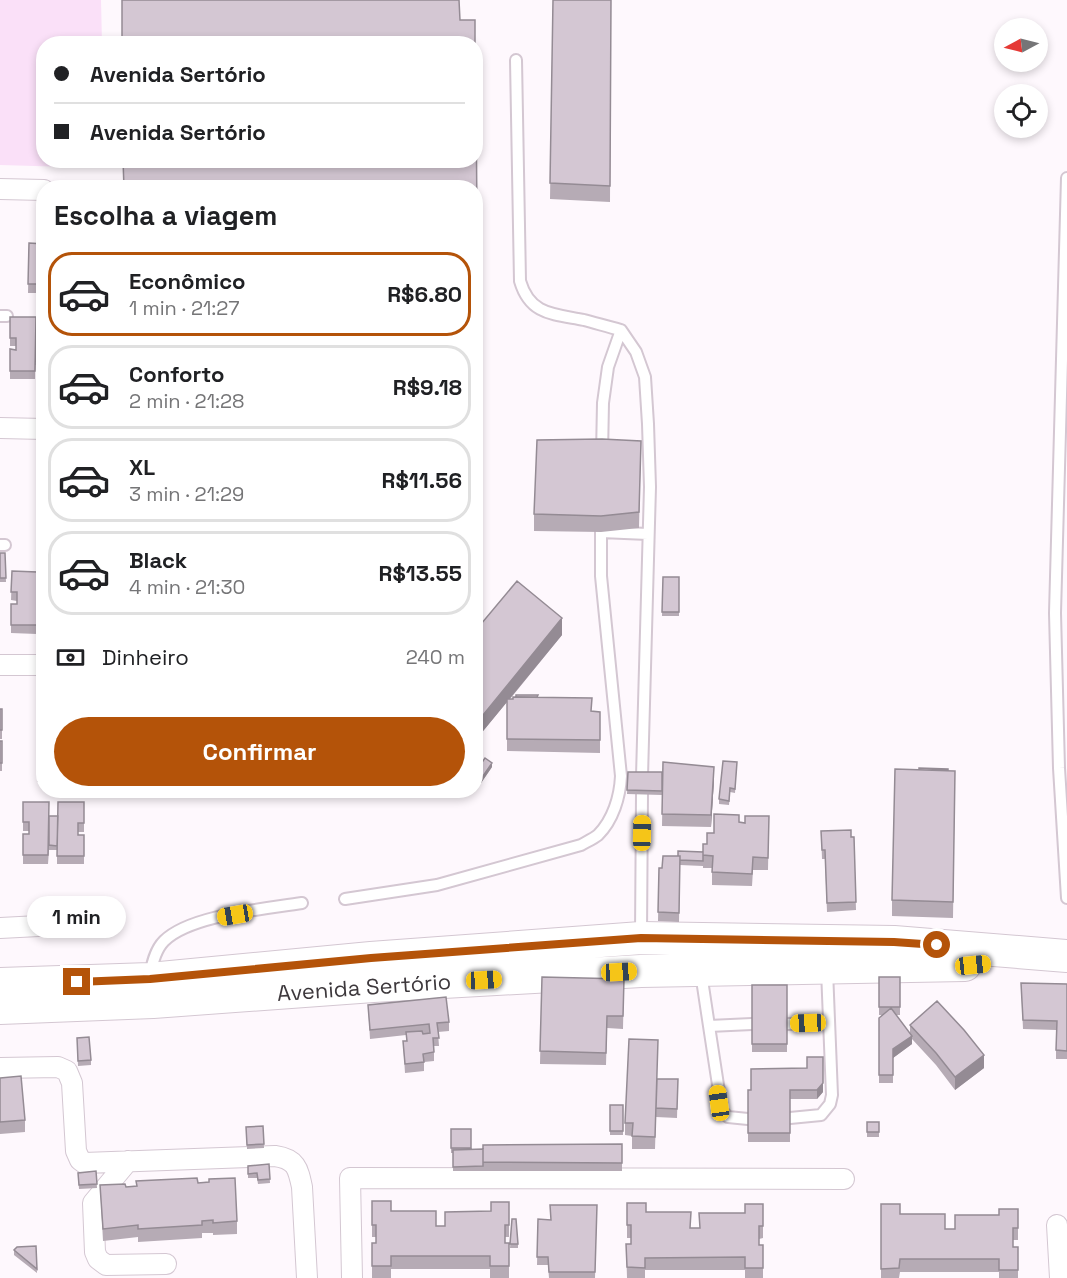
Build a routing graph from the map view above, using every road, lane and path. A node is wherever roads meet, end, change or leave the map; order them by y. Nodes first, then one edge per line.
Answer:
1 (516, 60) dead end
2 (1067, 178) edge
3 (0, 189) edge
4 (36, 190) edge
5 (621, 330) junction
6 (0, 428) edge
7 (36, 429) edge
8 (602, 455) edge
9 (648, 534) junction
10 (0, 665) edge
11 (36, 665) edge
12 (642, 776) edge
13 (642, 794) edge
14 (1067, 897) edge
15 (345, 899) dead end
16 (302, 903) dead end
17 (77, 924) dead end
18 (0, 928) edge
19 (641, 953) junction
20 (1060, 956) edge
21 (827, 968) junction
22 (700, 970) junction
23 (0, 984) edge
24 (151, 991) junction
25 (0, 1008) edge
26 (829, 1023) junction
27 (752, 1024) edge
28 (787, 1024) edge
29 (709, 1026) junction
30 (0, 1068) edge
31 (790, 1118) edge
32 (748, 1119) edge
33 (129, 1161) junction
34 (844, 1179) dead end
35 (1057, 1225) dead end
36 (166, 1264) dead end
37 (307, 1278) edge
38 (352, 1278) edge
39 (1060, 1278) edge

1 - 5 lane
2 - 14 lane
3 - 4 street
5 - 8 lane
5 - 9 lane
6 - 7 street
9 - 12 lane
9 - 15 lane
10 - 11 street
13 - 19 lane
16 - 24 lane
17 - 18 street
19 - 20 main road, Avenida Sertório
19 - 22 main road, Avenida Sertório
19 - 24 main road, Avenida Sertório
20 - 21 main road, Avenida Sertório
21 - 22 main road, Avenida Sertório
21 - 26 lane
22 - 29 lane
23 - 24 main road, Avenida Sertório
24 - 25 main road, Avenida Sertório
26 - 28 lane
26 - 31 lane
27 - 29 lane
29 - 32 lane
30 - 33 street
33 - 36 street
33 - 37 street
34 - 38 street
35 - 39 street

